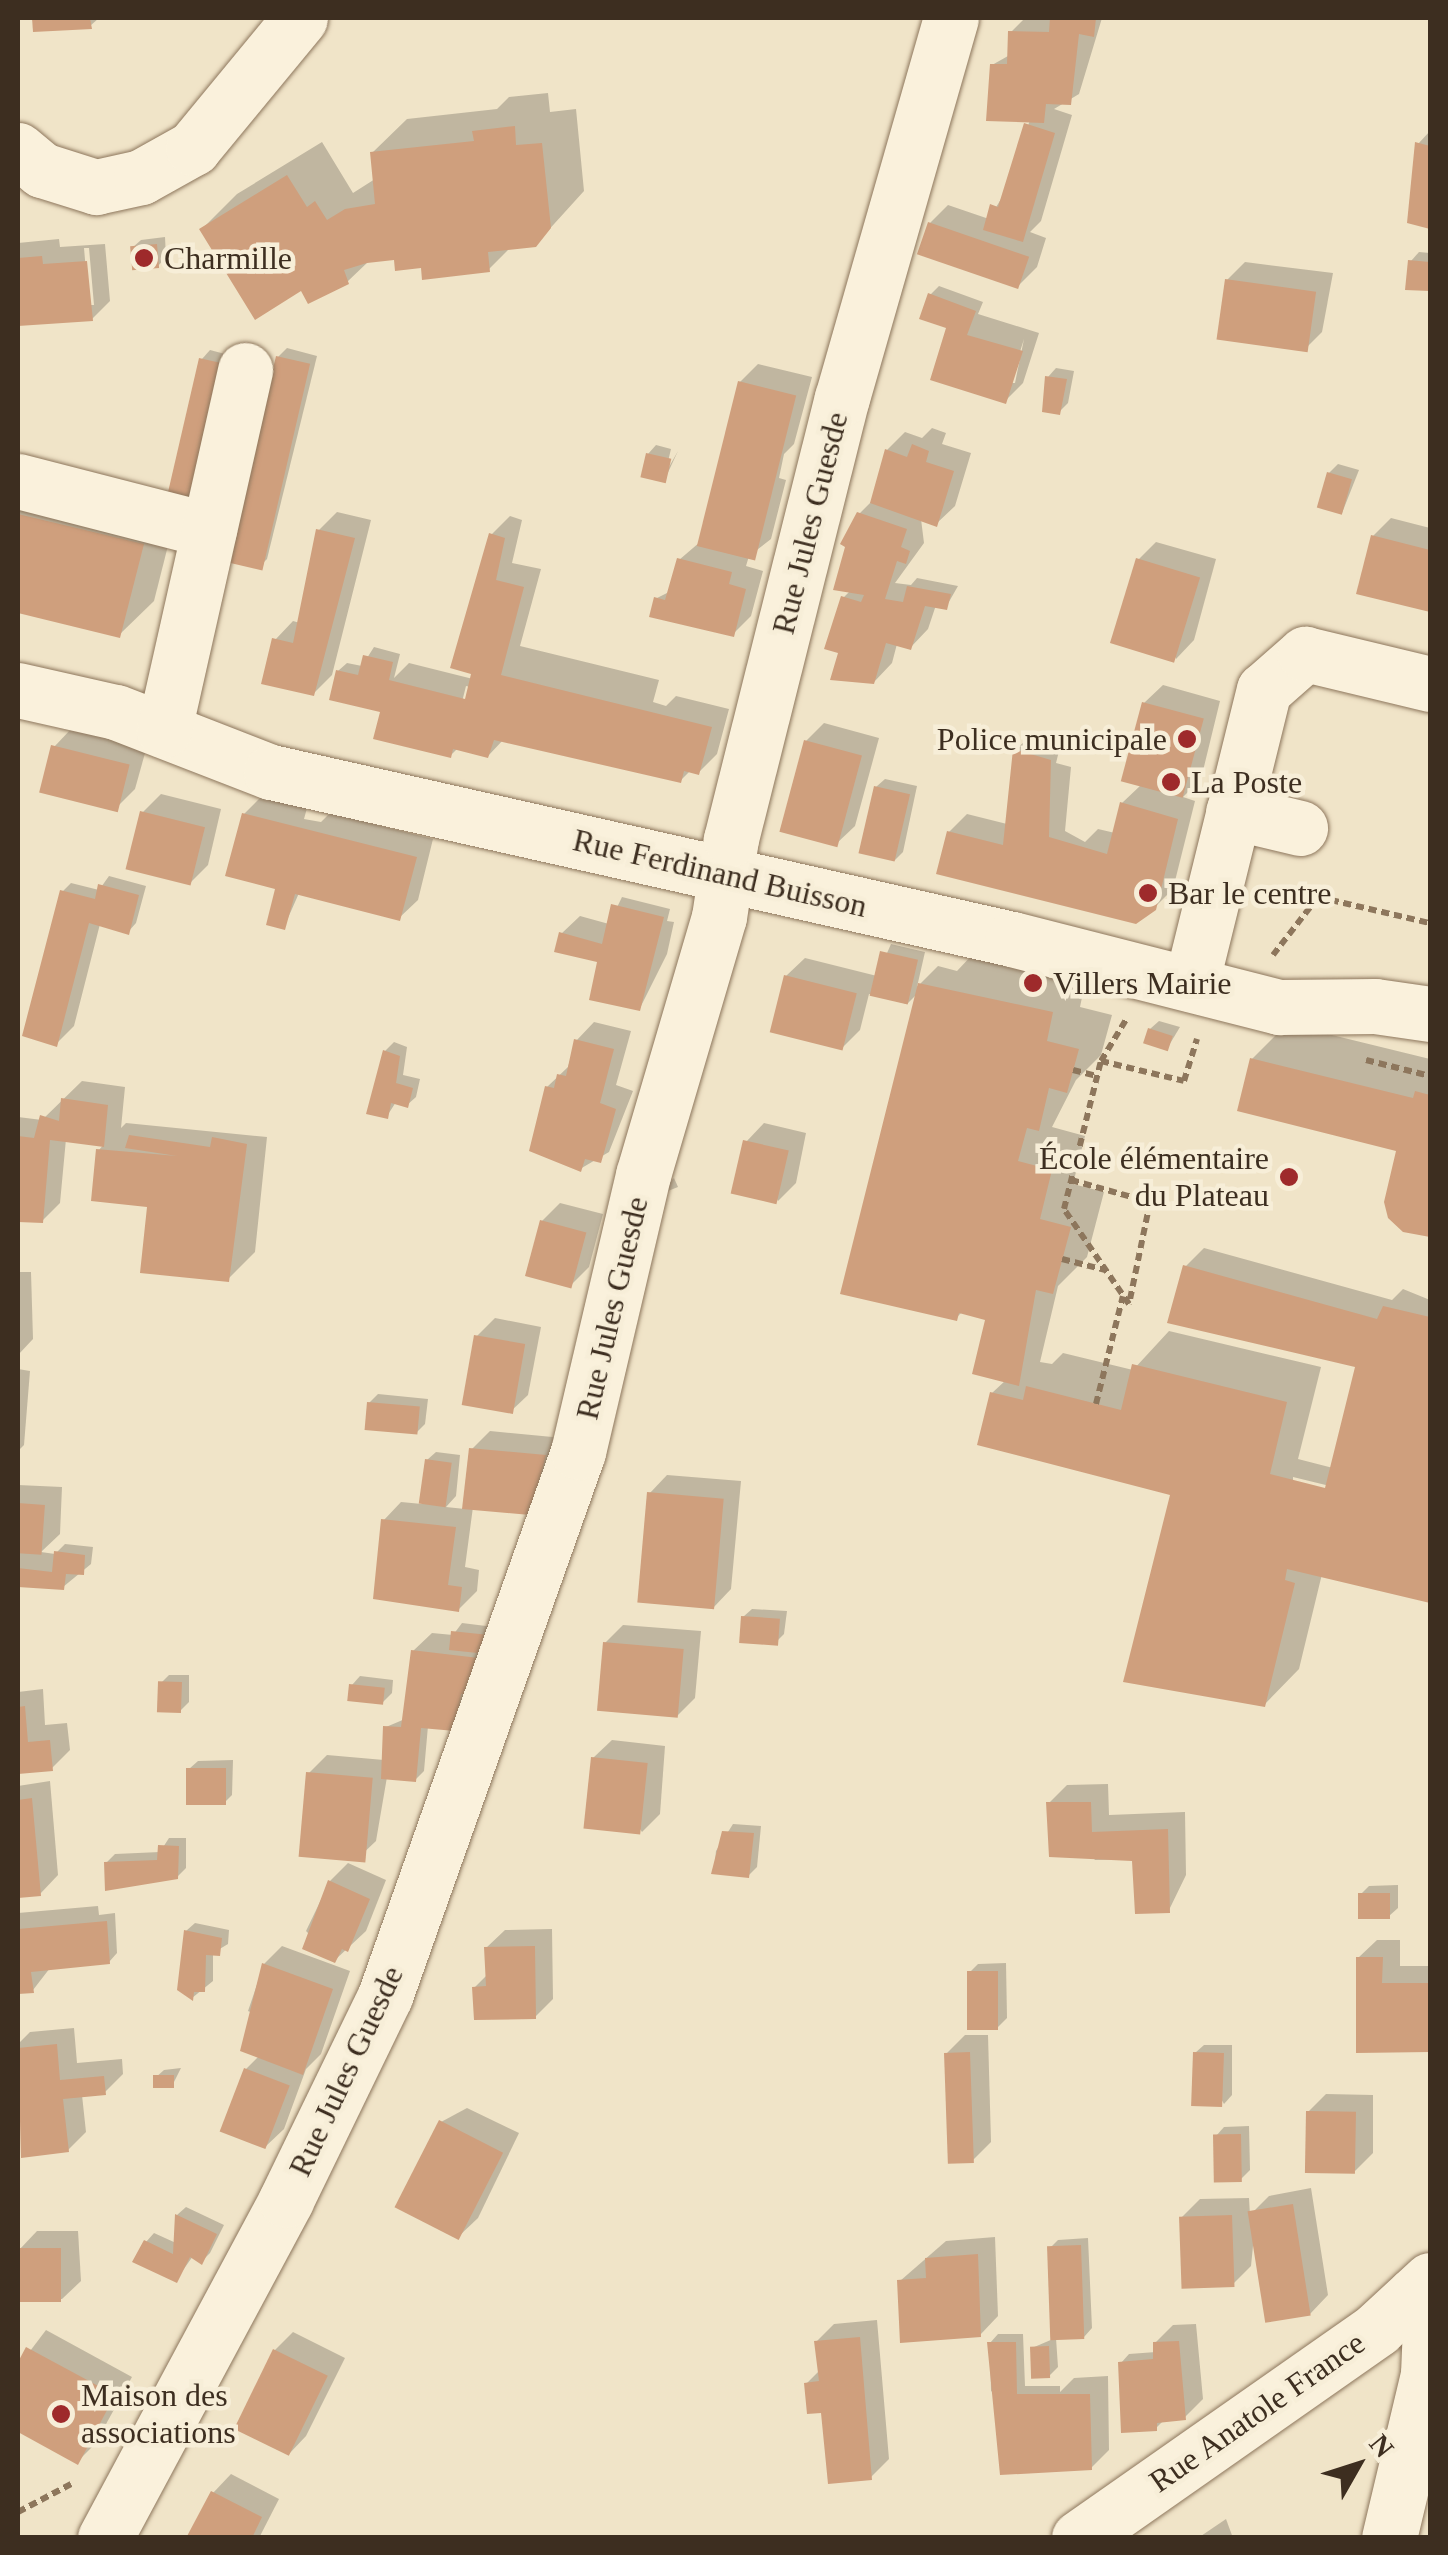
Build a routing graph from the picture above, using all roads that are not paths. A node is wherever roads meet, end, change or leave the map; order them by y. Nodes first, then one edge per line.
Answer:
1 (300, 18) edge
2 (951, 18) edge
3 (18, 150) edge
4 (245, 370) dead end
5 (18, 480) edge
6 (209, 530) junction
7 (1430, 684) edge
8 (18, 690) edge
9 (164, 730) junction
10 (1233, 812) junction
11 (1300, 828) dead end
12 (725, 872) junction
13 (1178, 993) junction
14 (1430, 1014) edge
15 (1422, 2288) edge
16 (105, 2538) edge
17 (1078, 2538) edge
18 (1388, 2538) edge

1 - 3 street
2 - 12 street, Rue Jules Guesde
4 - 6 street
5 - 6 street
6 - 9 street
7 - 10 street
8 - 9 street, Rue Ferdinand Buisson
9 - 12 street, Rue Ferdinand Buisson
10 - 11 street
10 - 13 street
12 - 13 street, Rue Ferdinand Buisson
12 - 16 street, Rue Jules Guesde
13 - 14 street, Rue Ferdinand Buisson
15 - 17 street, Rue Anatole France
15 - 18 street

